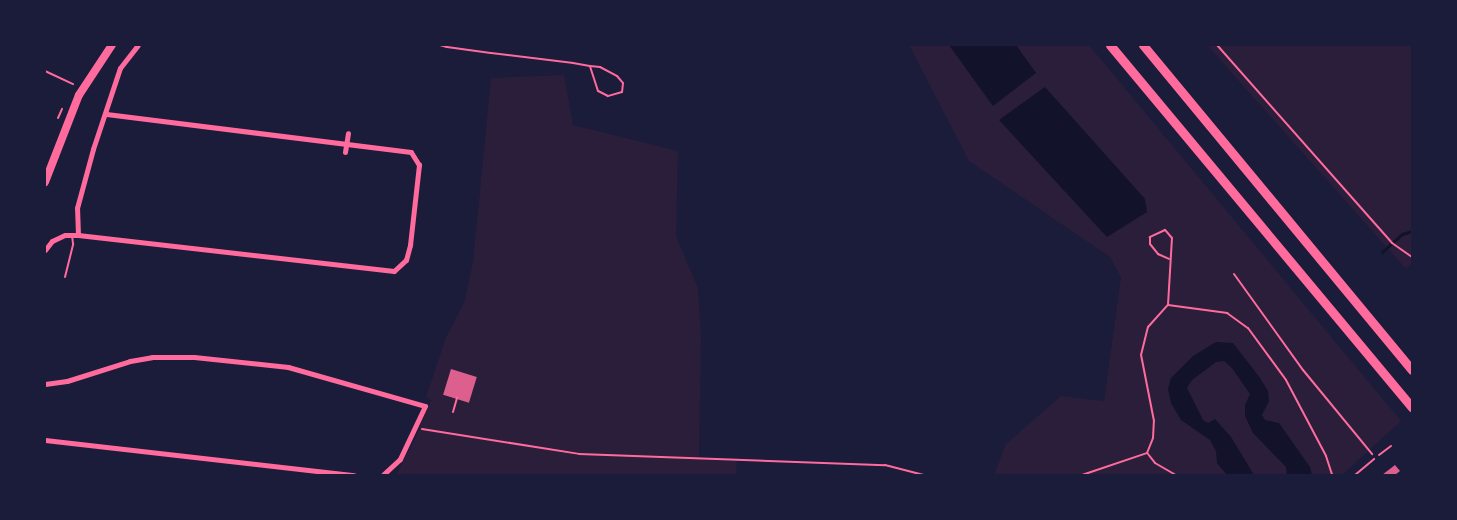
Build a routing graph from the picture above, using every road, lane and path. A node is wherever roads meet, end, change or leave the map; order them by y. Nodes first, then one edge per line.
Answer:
1 (112, 45) edge
2 (138, 45) edge
3 (440, 45) edge
4 (1110, 45) edge
5 (1143, 45) edge
6 (1217, 45) edge
7 (590, 66) junction
8 (45, 71) edge
9 (70, 92) dead end
10 (66, 100) dead end
11 (106, 114) junction
12 (58, 118) dead end
13 (348, 133) dead end
14 (345, 143) junction
15 (345, 152) dead end
16 (45, 182) edge
17 (75, 235) junction
18 (45, 249) edge
19 (1412, 257) edge
20 (1169, 259) junction
21 (1234, 274) dead end
22 (65, 277) dead end
23 (1168, 305) junction
24 (1412, 370) edge
25 (45, 384) edge
26 (457, 399) dead end
27 (1412, 408) edge
28 (453, 412) dead end
29 (416, 428) junction
30 (45, 440) edge
31 (1391, 446) dead end
32 (1147, 453) junction
33 (1374, 459) junction
34 (354, 475) edge
35 (383, 475) edge
36 (924, 475) edge
37 (1082, 475) edge
38 (1176, 475) edge
39 (1332, 475) edge
40 (1355, 475) edge

1 - 16 highway
2 - 11 street
3 - 7 lane
4 - 27 highway
5 - 24 highway
6 - 19 path
7 - 7 lane
8 - 9 path
10 - 12 path
11 - 14 street
11 - 17 street
13 - 14 street
14 - 15 street
14 - 17 street
17 - 18 street
17 - 22 lane
20 - 20 path
20 - 23 path
21 - 33 path
23 - 32 path
23 - 39 path
25 - 29 street
26 - 28 path
29 - 35 street
29 - 36 path
30 - 34 street
31 - 33 path
32 - 37 path
32 - 38 path
33 - 40 lane

